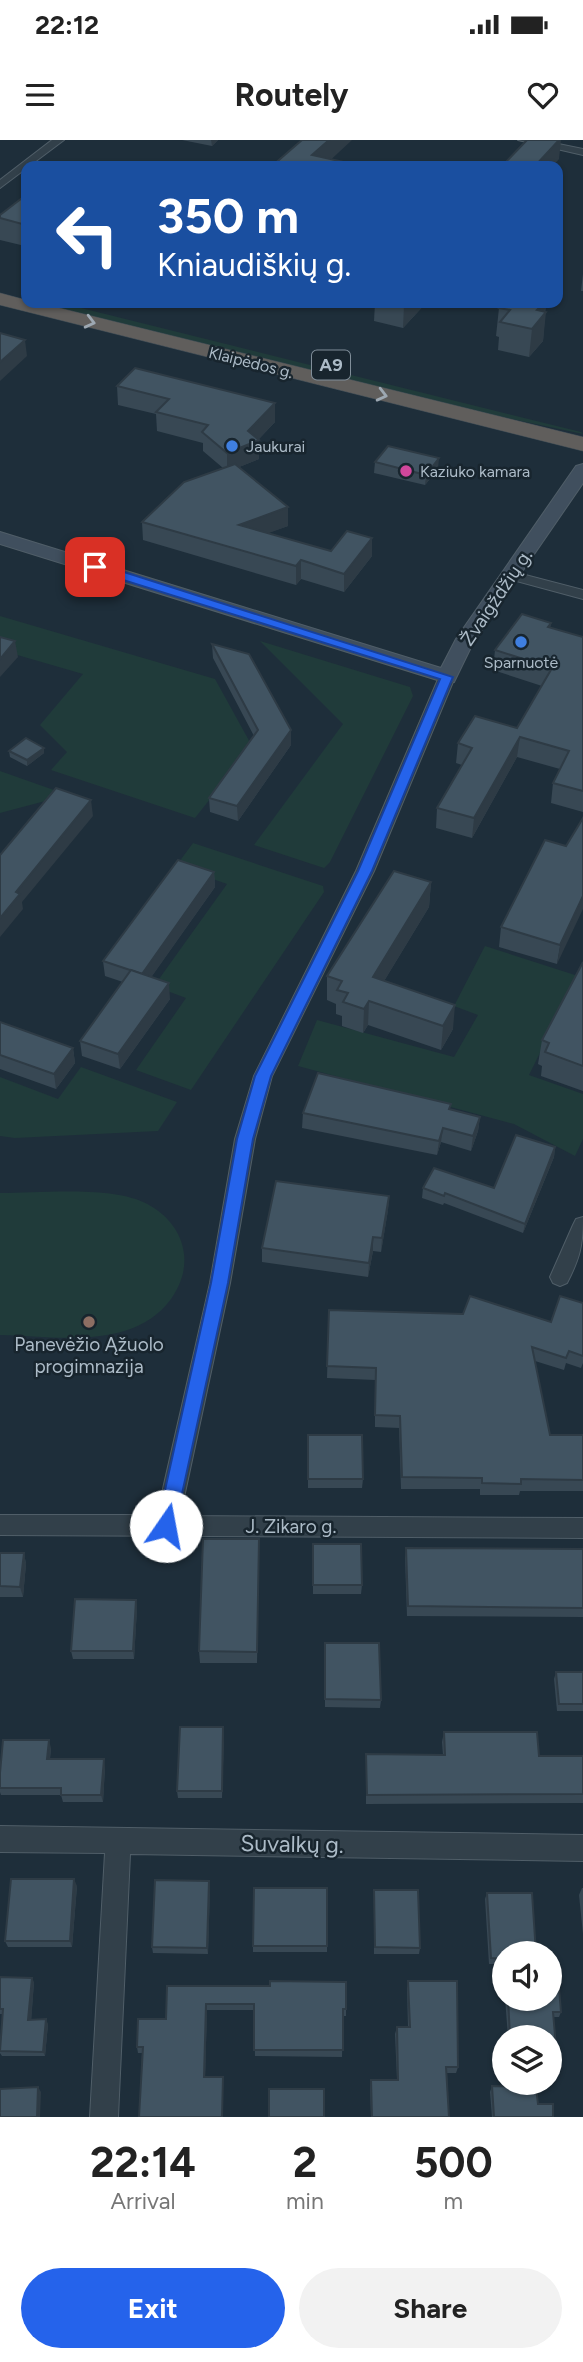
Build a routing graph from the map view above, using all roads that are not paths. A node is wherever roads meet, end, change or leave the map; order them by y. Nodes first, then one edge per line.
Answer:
1 (59, 140) edge
2 (523, 140) edge
3 (583, 152) edge
4 (31, 161) edge
5 (21, 169) edge
6 (0, 185) edge
7 (0, 283) edge
8 (21, 289) edge
9 (0, 299) edge
10 (21, 304) edge
11 (36, 308) edge
12 (98, 308) edge
13 (583, 428) edge
14 (583, 444) edge
15 (583, 470) edge
16 (0, 538) edge
17 (510, 575) junction
18 (583, 595) edge
19 (447, 677) junction
20 (583, 1225) edge
21 (560, 1277) dead end
22 (0, 1525) edge
23 (166, 1526) junction
24 (583, 1528) edge
25 (0, 1839) edge
26 (118, 1841) junction
27 (583, 1849) edge
28 (104, 2117) edge

1 - 4 street
2 - 3 street
5 - 6 street
7 - 8 highway
9 -> 10 highway, Klaipėdos g. / A9
11 -> 14 highway, Klaipėdos g. / A9
12 - 13 highway, Klaipėdos g. / A9
15 - 17 main road, Žvaigždžių g.
16 - 19 main road
17 - 18 street
17 - 19 main road, Žvaigždžių g.
19 - 23 street, Žvaigždžių g.
20 - 21 street
22 - 23 street, J. Zikaro g.
23 - 24 street, J. Zikaro g.
25 - 26 street, Suvalkų g.
26 - 27 street, Suvalkų g.
26 - 28 street

